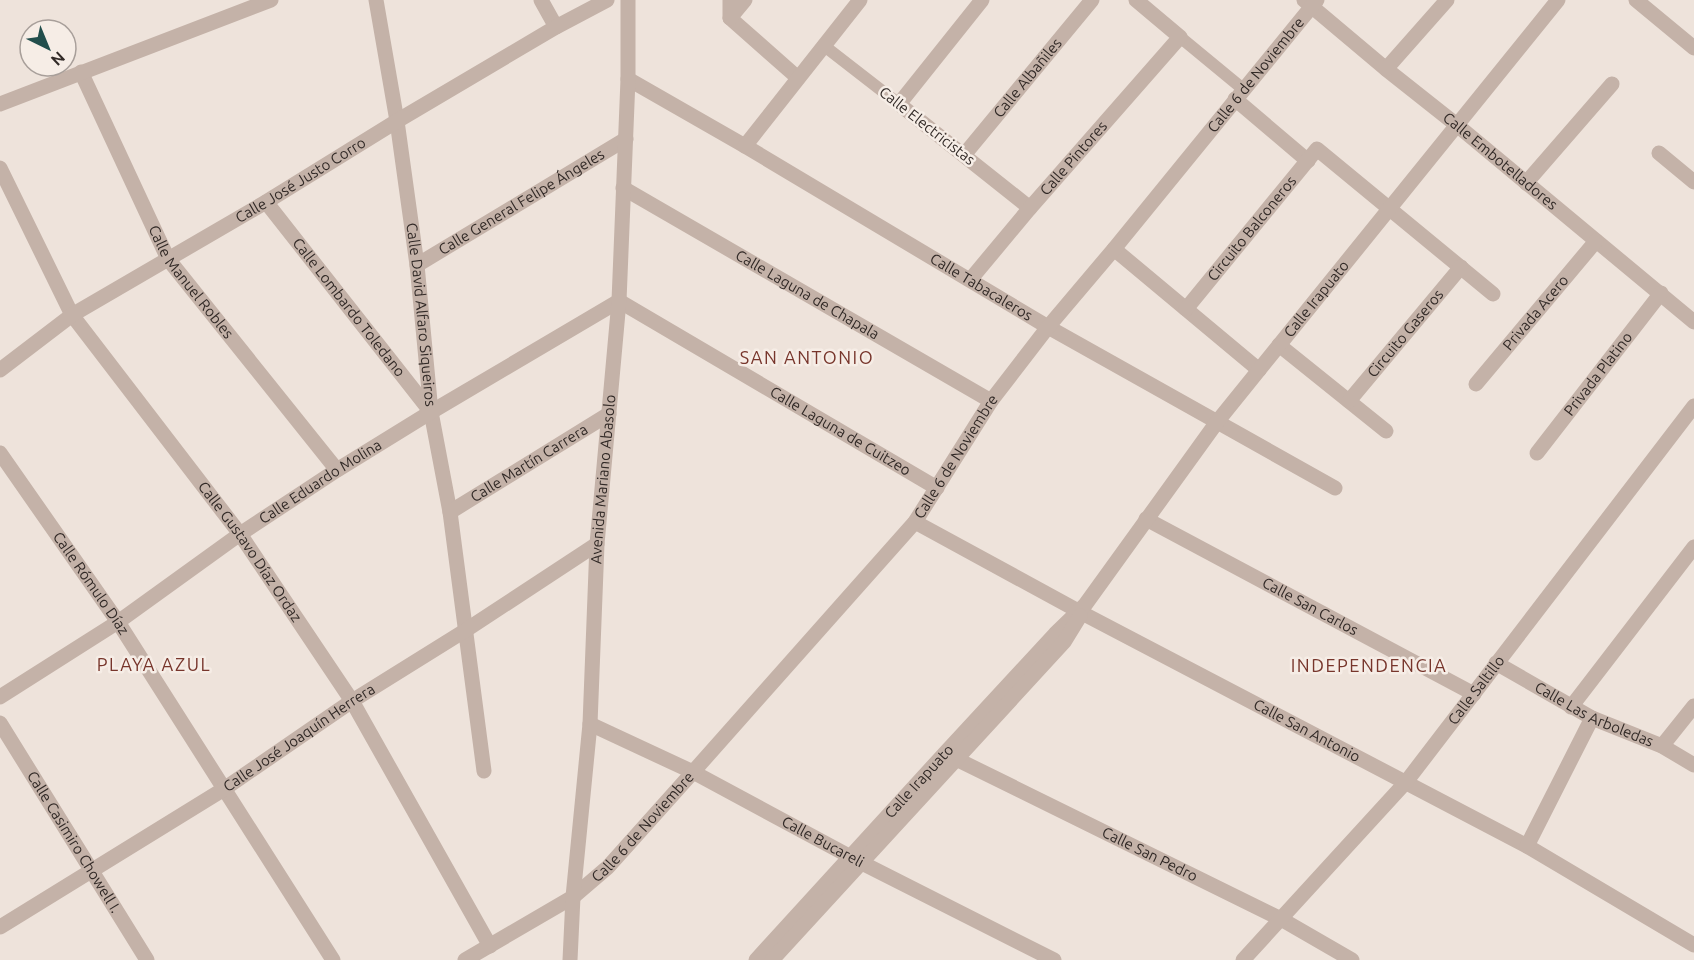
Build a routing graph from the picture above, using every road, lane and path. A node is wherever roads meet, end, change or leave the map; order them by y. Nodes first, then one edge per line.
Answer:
1 (271, 0) edge
2 (376, 0) edge
3 (541, 0) edge
4 (607, 0) edge
5 (628, 0) edge
6 (730, 0) edge
7 (745, 0) edge
8 (860, 0) edge
9 (982, 0) edge
10 (1092, 0) edge
11 (1136, 0) edge
12 (1447, 0) edge
13 (1558, 0) edge
14 (1636, 0) edge
15 (1311, 2) edge
16 (237, 6) edge
17 (730, 18) junction
18 (556, 27) junction
19 (1180, 37) junction
20 (823, 45) junction
21 (1694, 48) edge
22 (1386, 69) junction
23 (81, 72) junction
24 (798, 78) junction
25 (628, 79) junction
26 (1612, 84) dead end
27 (1239, 94) junction
28 (0, 104) edge
29 (899, 104) junction
30 (397, 121) junction
31 (1458, 126) junction
32 (626, 139) junction
33 (745, 146) junction
34 (1659, 153) dead end
35 (964, 155) junction
36 (1308, 161) junction
37 (0, 168) edge
38 (1694, 182) edge
39 (1526, 183) junction
40 (623, 188) junction
41 (266, 202) junction
42 (1030, 208) junction
43 (1390, 208) junction
44 (1596, 241) junction
45 (1114, 249) junction
46 (168, 259) junction
47 (417, 265) junction
48 (1461, 267) junction
49 (970, 280) junction
50 (1661, 293) junction
51 (1493, 294) dead end
52 (619, 301) junction
53 (1186, 309) junction
54 (72, 315) junction
55 (1694, 322) edge
56 (1048, 327) junction
57 (1279, 345) junction
58 (0, 370) edge
59 (1258, 370) junction
60 (1476, 384) dead end
61 (991, 401) junction
62 (1349, 401) junction
63 (1694, 406) edge
64 (430, 412) junction
65 (609, 414) junction
66 (1217, 422) junction
67 (1386, 431) dead end
68 (0, 453) edge
69 (1537, 453) dead end
70 (337, 470) junction
71 (1335, 488) dead end
72 (937, 489) junction
73 (450, 512) junction
74 (1146, 519) junction
75 (915, 522) junction
76 (240, 534) junction
77 (597, 544) junction
78 (1694, 547) edge
79 (1082, 610) junction
80 (118, 622) junction
81 (466, 630) junction
82 (1496, 663) junction
83 (1474, 694) junction
84 (0, 697) edge
85 (351, 701) junction
86 (1694, 706) edge
87 (1571, 707) junction
88 (1592, 718) junction
89 (0, 723) edge
90 (590, 724) junction
91 (1662, 746) junction
92 (950, 756) junction
93 (1694, 765) edge
94 (484, 771) dead end
95 (693, 772) junction
96 (1406, 782) junction
97 (224, 789) junction
98 (1527, 846) junction
99 (856, 859) junction
100 (91, 871) junction
101 (573, 897) junction
102 (1281, 919) junction
103 (0, 927) edge
104 (1694, 945) edge
105 (490, 946) junction
106 (764, 959) edge
107 (147, 960) edge
108 (333, 960) edge
109 (465, 960) edge
110 (570, 960) edge
111 (1054, 960) edge
112 (1244, 960) edge
113 (1352, 960) edge

1 - 16 street
2 - 30 street, Calle David Alfaro Siqueiros
3 - 18 street
4 - 18 street, Calle José Justo Corro
5 - 25 street, Avenida Mariano Abasolo
6 - 17 street
7 - 17 street
8 - 20 street
9 - 29 street
10 - 35 street, Calle Albañiles
11 - 19 street
12 - 22 street
13 - 31 street, Calle Irapuato
14 - 21 street
15 - 22 street, Calle Embotelladores
15 - 27 street, Calle 6 de Noviembre
16 - 23 street
17 - 24 street
18 - 30 street, Calle José Justo Corro
19 - 27 street
19 - 42 street, Calle Pintores
20 - 24 street
20 - 29 street, Calle Electricistas
22 - 31 street, Calle Embotelladores
23 - 28 street
23 - 46 street, Calle Manuel Robles
24 - 33 street
25 - 32 street, Avenida Mariano Abasolo
25 - 33 street, Calle Tabacaleros
26 - 39 street
27 - 36 street
27 - 45 street, Calle 6 de Noviembre
29 - 35 street, Calle Electricistas
30 - 41 street, Calle José Justo Corro
30 - 47 street, Calle David Alfaro Siqueiros
31 - 39 street, Calle Embotelladores
31 - 43 street, Calle Irapuato
32 - 40 street, Avenida Mariano Abasolo
32 - 47 street, Calle General Felipe Ángeles
33 - 49 street, Calle Tabacaleros
34 - 38 street
35 - 42 street, Calle Electricistas
36 - 43 street
36 - 53 street, Circuito Balconeros
37 - 54 street, Calle Gustavo Díaz Ordaz
39 - 44 street, Calle Embotelladores
40 - 52 street, Avenida Mariano Abasolo
40 - 61 street, Calle Laguna de Chapala
41 - 46 street, Calle José Justo Corro
41 - 64 street, Calle Lombardo Toledano
42 - 49 street, Calle Pintores
43 - 48 street
43 - 57 street, Calle Irapuato
44 - 50 street, Calle Embotelladores
44 - 60 street, Privada Acero
45 - 53 street
45 - 56 street, Calle 6 de Noviembre
46 - 54 street, Calle José Justo Corro
46 - 70 street, Calle Manuel Robles
47 - 64 street, Calle David Alfaro Siqueiros
48 - 51 street
48 - 62 street, Circuito Gaseros
49 - 56 street, Calle Tabacaleros
50 - 55 street, Calle Embotelladores
50 - 69 street, Privada Platino
52 - 64 street, Calle Eduardo Molina
52 - 65 street, Avenida Mariano Abasolo
52 - 72 street, Calle Laguna de Cuitzeo
53 - 59 street
54 - 58 street, Calle José Justo Corro
54 - 76 street, Calle Gustavo Díaz Ordaz
56 - 61 street, Calle 6 de Noviembre
56 - 66 street, Calle Tabacaleros
57 - 59 street, Calle Irapuato
57 - 62 street
59 - 66 street, Calle Irapuato
61 - 72 street, Calle 6 de Noviembre
62 - 67 street
63 - 82 street, Calle Saltillo
64 - 70 street, Calle Eduardo Molina
64 - 73 street, Calle David Alfaro Siqueiros
65 - 73 street, Calle Martín Carrera
65 - 77 street, Avenida Mariano Abasolo
66 - 71 street, Calle Tabacaleros
66 - 74 street, Calle Irapuato
68 - 80 street, Calle Rómulo Díaz
70 - 76 street, Calle Eduardo Molina
72 - 75 street, Calle 6 de Noviembre
73 - 81 street, Calle David Alfaro Siqueiros
74 - 79 street, Calle Irapuato
74 - 83 street, Calle San Carlos
75 - 79 street, Calle San Antonio
75 - 95 street, Calle 6 de Noviembre
76 - 80 street, Calle Eduardo Molina
76 - 85 street, Calle Gustavo Díaz Ordaz
77 - 81 street, Calle José Joaquín Herrera
77 - 90 street, Avenida Mariano Abasolo
78 - 87 street
79 - 92 street, Calle Irapuato
79 - 96 street, Calle San Antonio
80 - 84 street, Calle Eduardo Molina
80 - 97 street, Calle Rómulo Díaz
81 - 85 street, Calle José Joaquín Herrera
81 - 94 street, Calle David Alfaro Siqueiros
82 - 83 street, Calle Saltillo
82 - 87 street, Calle Las Arboledas
83 - 96 street, Calle Saltillo
85 - 97 street, Calle José Joaquín Herrera
85 - 105 street, Calle Gustavo Díaz Ordaz
86 - 91 street
87 - 88 street, Calle Las Arboledas
88 - 91 street, Calle Las Arboledas
88 - 98 street
89 - 100 street, Calle Casimiro Chowell I.
90 - 95 street, Calle Bucareli
90 - 101 street, Avenida Mariano Abasolo
91 - 93 street, Calle Las Arboledas
92 - 99 street, Calle Irapuato
92 - 102 street, Calle San Pedro
95 - 99 street, Calle Bucareli
95 - 101 street, Calle 6 de Noviembre
96 - 98 street, Calle San Antonio
96 - 102 street, Calle Saltillo
97 - 100 street, Calle José Joaquín Herrera
97 - 108 street, Calle Rómulo Díaz
98 - 104 street, Calle San Antonio
99 - 106 street, Calle Irapuato
99 - 111 street, Calle Bucareli
100 - 103 street, Calle José Joaquín Herrera
100 - 107 street, Calle Casimiro Chowell I.
101 - 105 street, Calle 6 de Noviembre
101 - 110 street, Avenida Mariano Abasolo
102 - 112 street, Calle Saltillo
102 - 113 street, Calle San Pedro
105 - 109 street, Calle 6 de Noviembre

